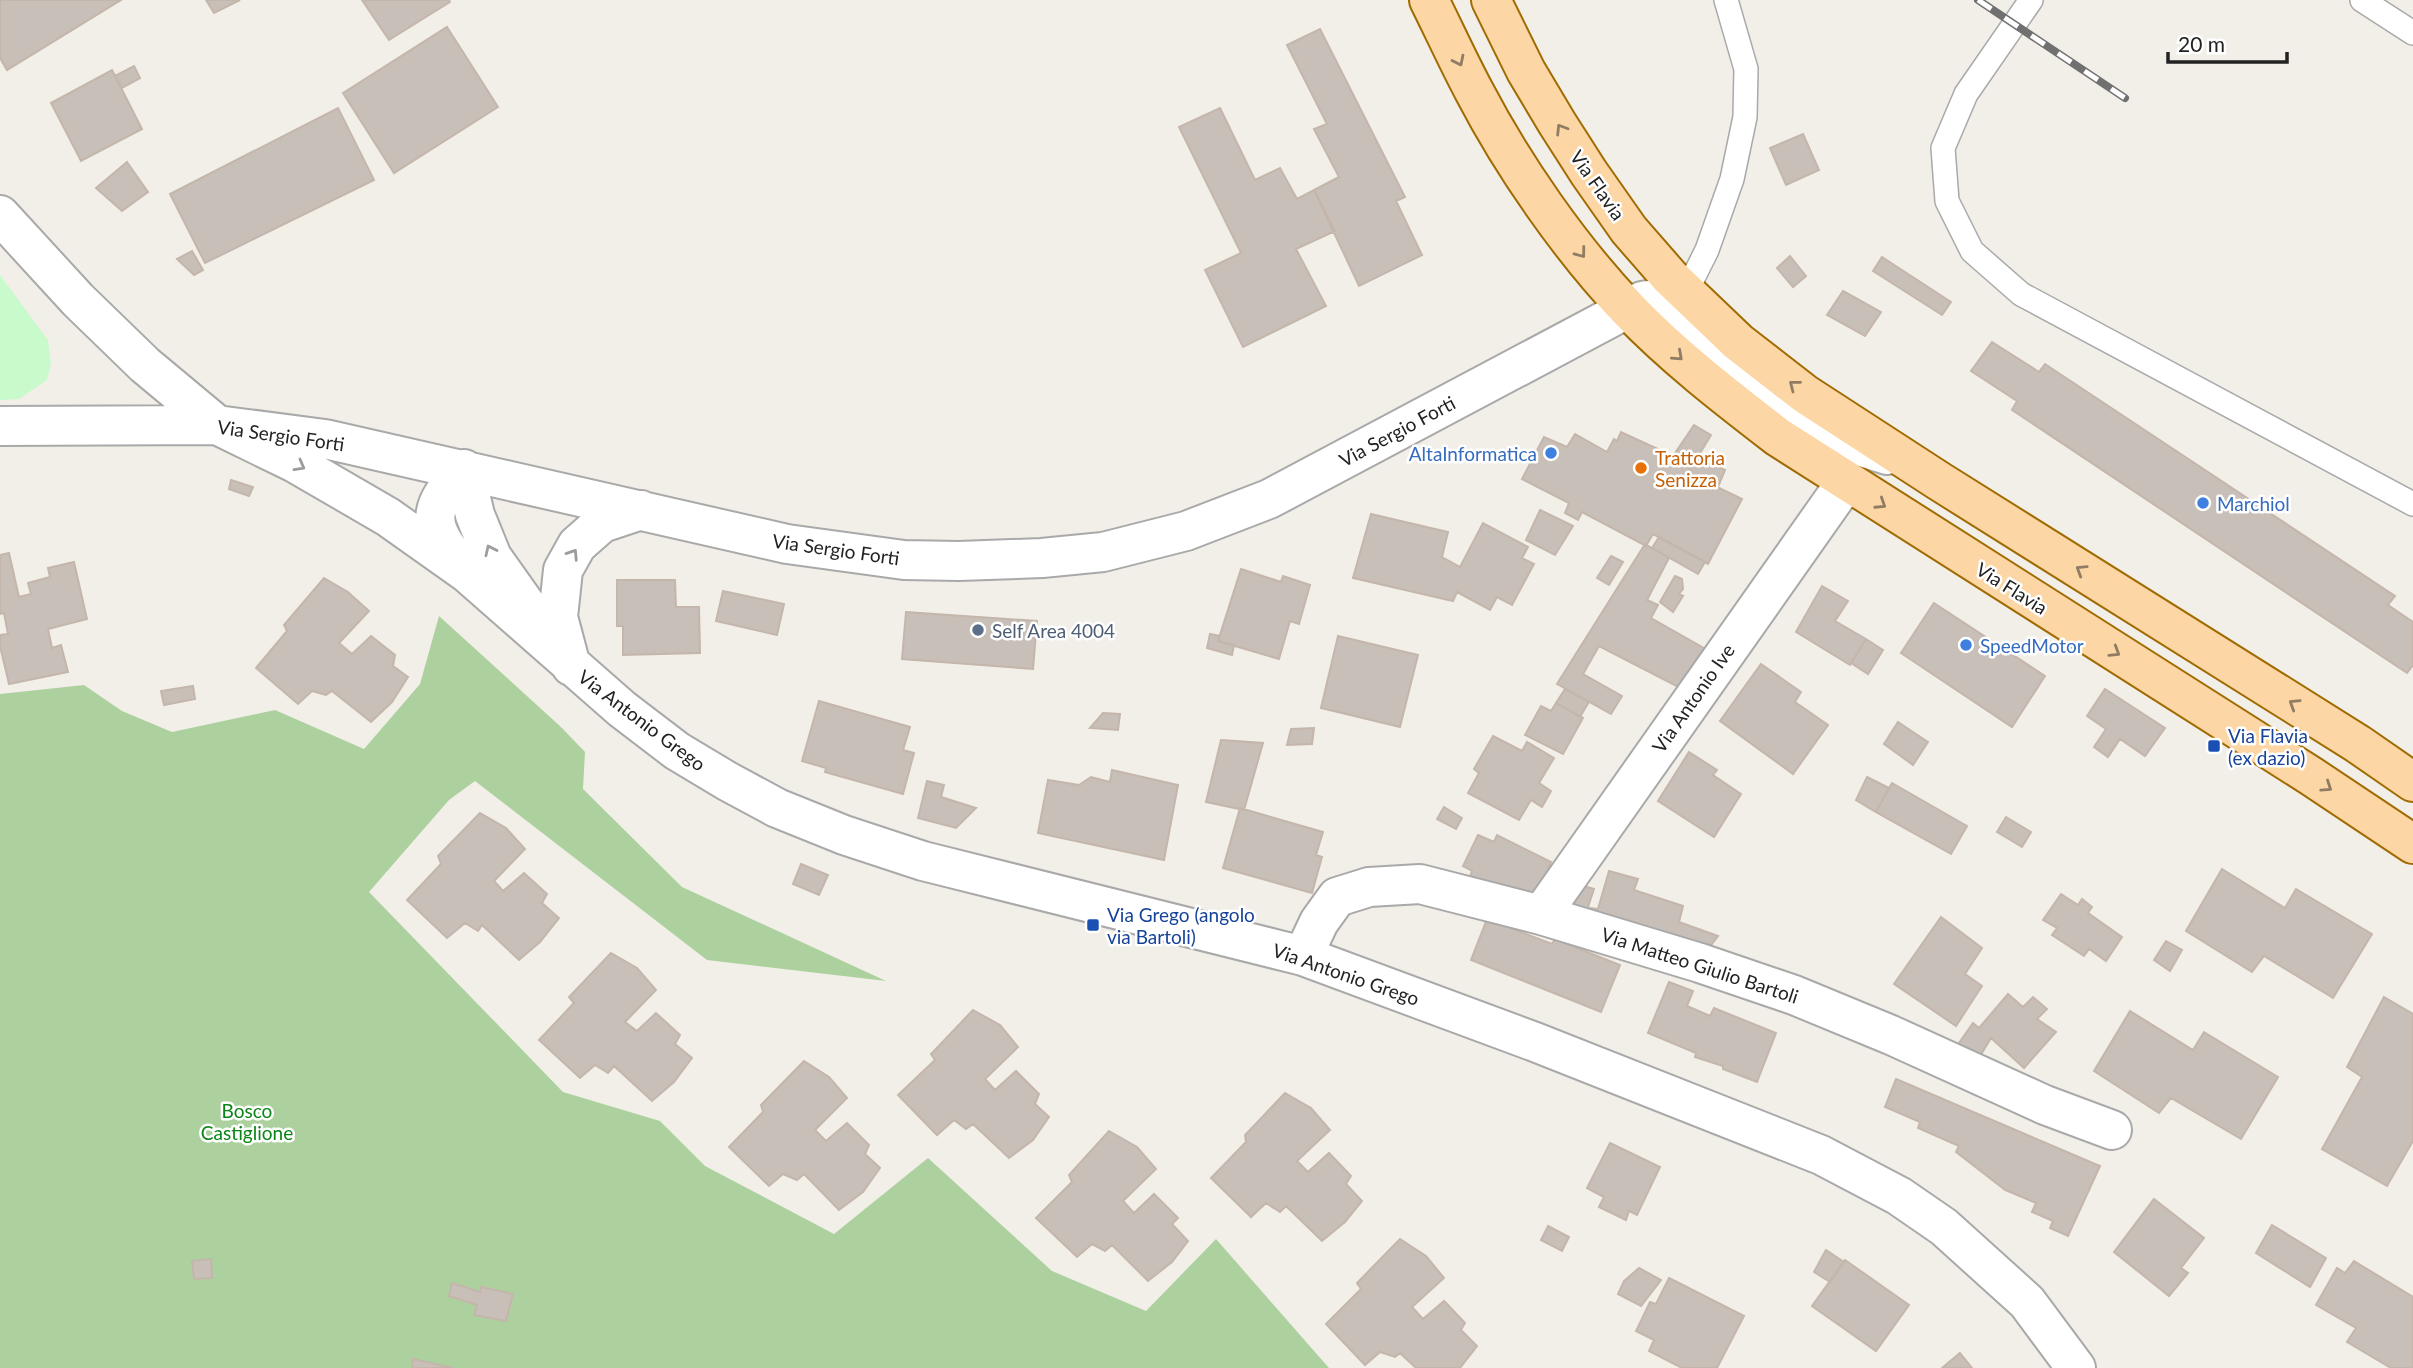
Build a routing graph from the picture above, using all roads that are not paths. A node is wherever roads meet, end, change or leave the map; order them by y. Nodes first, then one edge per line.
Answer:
1 (1429, 0) edge
2 (1491, 0) edge
3 (1727, 0) edge
4 (2031, 0) edge
5 (2362, 0) edge
6 (2413, 33) edge
7 (0, 215) edge
8 (1686, 292) junction
9 (1628, 309) junction
10 (217, 425) junction
11 (0, 426) edge
12 (1912, 464) junction
13 (464, 469) junction
14 (1846, 482) junction
15 (2413, 505) edge
16 (641, 510) junction
17 (467, 573) junction
18 (571, 666) junction
19 (2413, 782) edge
20 (2413, 844) edge
21 (1541, 915) junction
22 (1303, 956) junction
23 (2112, 1130) dead end
24 (2076, 1368) edge

1 -> 9 main road, Via Flavia
8 -> 2 main road, Via Flavia
3 - 8 lane
4 - 15 lane
5 - 6 lane
7 - 10 street
12 -> 8 main road, Via Flavia
9 - 12 street, Via Flavia
9 -> 14 main road, Via Flavia
9 - 16 street, Via Sergio Forti
10 - 11 street, Via Sergio Forti
10 - 13 street, Via Sergio Forti
10 -> 17 street, Via Antonio Grego
19 -> 12 main road, Via Flavia
13 - 16 street, Via Sergio Forti
13 - 17 street, Via Antonio Grego
18 -> 13 street, Via Antonio Grego
14 -> 20 main road, Via Flavia
14 - 21 street, Via Antonio Ive
18 -> 16 street, Via Antonio Grego
17 - 18 street, Via Antonio Grego
18 - 22 street, Via Antonio Grego
21 - 22 street, Via Matteo Giulio Bartoli
21 - 23 street, Via Matteo Giulio Bartoli
22 - 24 street, Via Antonio Grego

